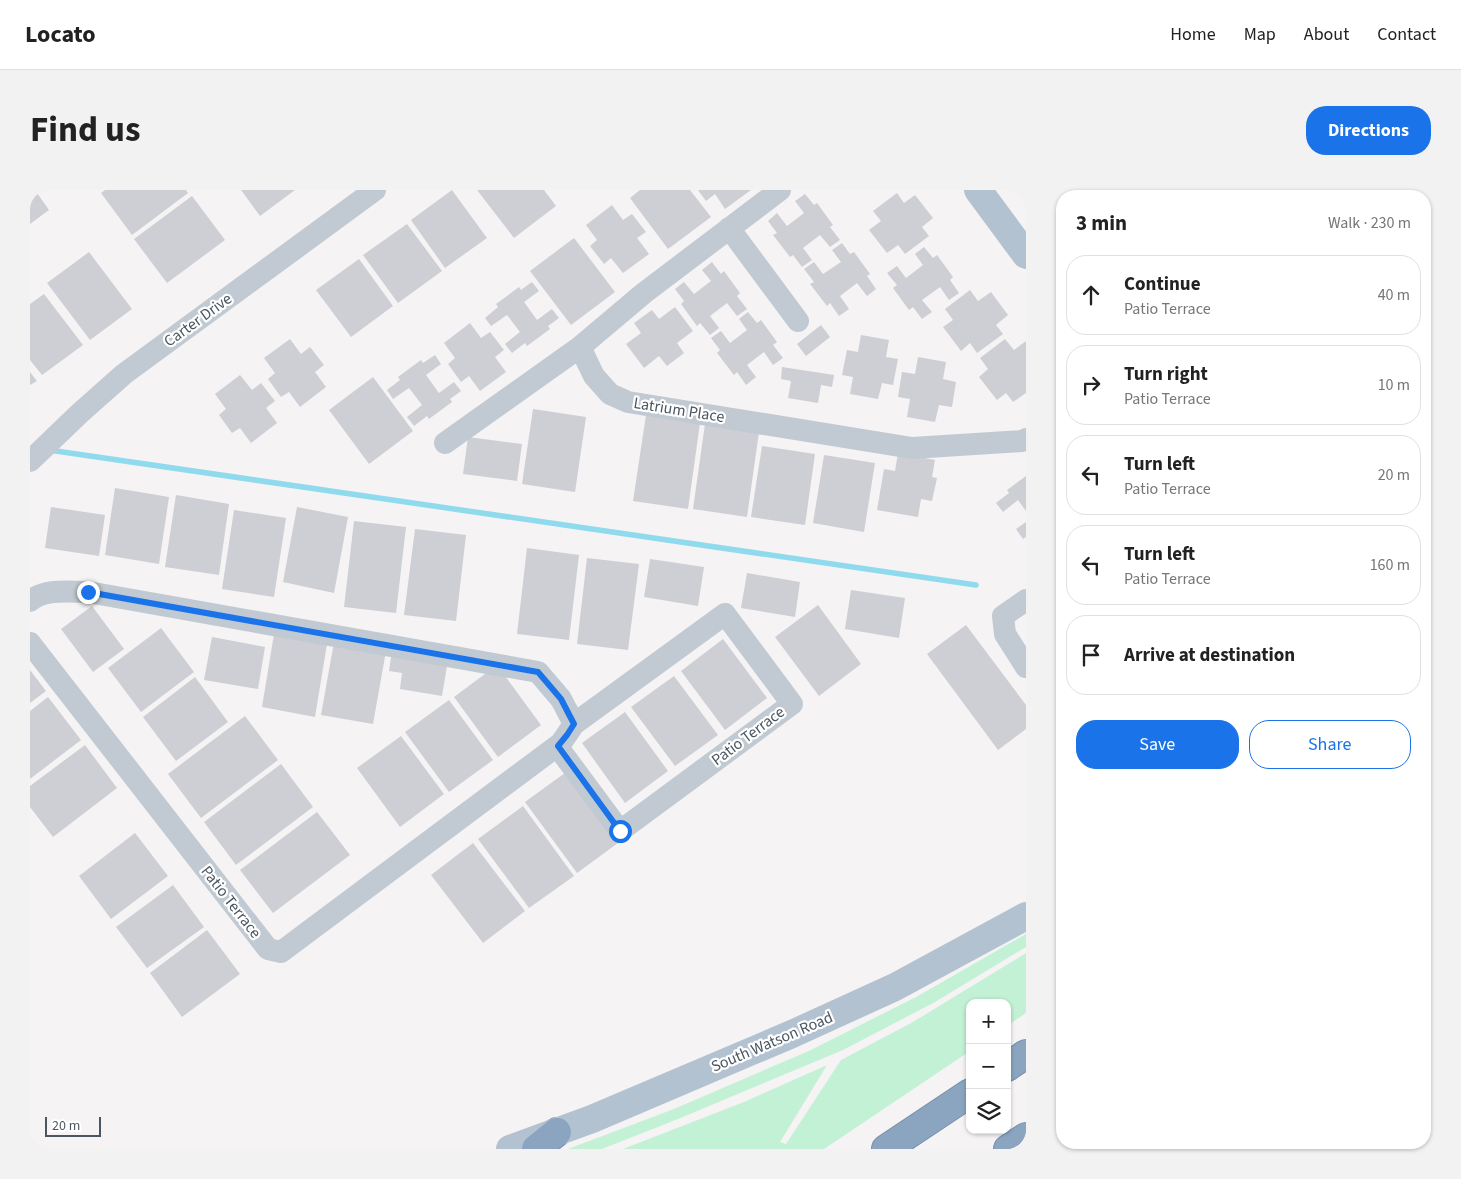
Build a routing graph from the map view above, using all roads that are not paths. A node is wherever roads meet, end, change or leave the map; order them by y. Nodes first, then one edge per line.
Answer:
1 (375, 190) edge
2 (780, 190) edge
3 (978, 190) edge
4 (729, 228) junction
5 (1026, 255) edge
6 (798, 321) dead end
7 (580, 347) junction
8 (1026, 439) edge
9 (445, 443) dead end
10 (30, 461) edge
11 (1026, 600) edge
12 (30, 601) edge
13 (30, 643) edge
14 (1026, 666) edge
15 (574, 724) junction
16 (558, 746) junction
17 (1026, 916) edge
18 (1026, 1054) edge
19 (1011, 1064) edge
20 (966, 1096) edge
21 (557, 1132) junction
22 (1026, 1137) edge
23 (510, 1149) edge
24 (536, 1149) edge
25 (886, 1149) edge
26 (1008, 1149) edge

1 - 10 street, Carter Drive
2 - 4 street
3 - 5 main road
4 - 6 street
4 - 7 street
7 - 8 street, Latrium Place
7 - 9 street
11 - 14 street
12 - 15 street
13 - 16 street, Patio Terrace
15 - 16 street, Patio Terrace
15 - 16 street, Patio Terrace
17 - 21 main road, South Watson Road
18 - 19 highway
20 - 25 highway
21 - 23 main road, South Watson Road
21 - 24 highway
22 - 26 highway

